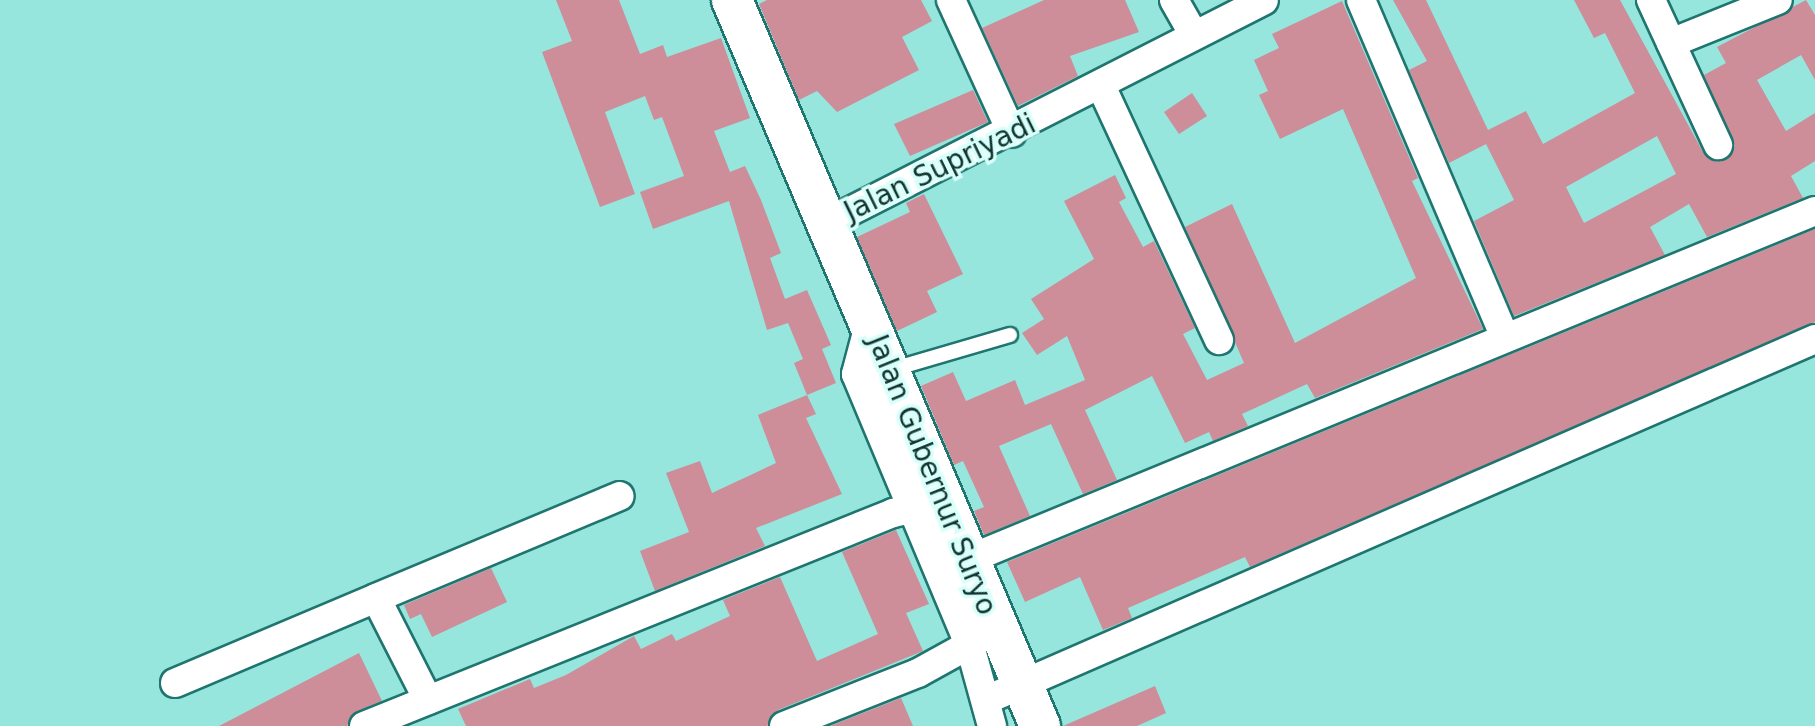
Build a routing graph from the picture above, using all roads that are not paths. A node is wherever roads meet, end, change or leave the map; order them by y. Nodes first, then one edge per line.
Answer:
1 (732, 0) edge
2 (951, 0) edge
3 (1174, 0) edge
4 (1264, 0) edge
5 (1361, 0) edge
6 (1651, 0) edge
7 (1778, 0) edge
8 (1194, 35) junction
9 (1671, 43) junction
10 (1102, 88) junction
11 (1012, 133) junction
12 (1718, 145) dead end
13 (1815, 211) edge
14 (829, 222) junction
15 (870, 321) junction
16 (1010, 335) dead end
17 (1504, 336) junction
18 (1815, 339) edge
19 (1219, 340) dead end
20 (890, 370) junction
21 (620, 496) dead end
22 (930, 504) junction
23 (967, 560) junction
24 (376, 598) junction
25 (983, 638) junction
26 (175, 683) dead end
27 (1023, 685) junction
28 (428, 700) junction
29 (989, 713) edge
30 (364, 726) edge
31 (784, 726) edge
32 (1040, 726) edge

1 - 14 main road, Jalan Supriyadi
2 - 11 street
3 - 8 street
4 - 8 street, Jalan Supriyadi
5 - 17 street
6 - 9 street
7 - 9 street
8 - 10 street, Jalan Supriyadi
9 - 12 street
10 - 11 street, Jalan Supriyadi
10 - 19 street
11 - 14 street, Jalan Supriyadi
13 - 17 street
14 - 15 main road, Jalan Gubernur Suryo
15 - 20 main road, Jalan Gubernur Suryo
15 - 22 street
16 - 20 lane
17 - 23 street
18 - 27 street
20 - 22 main road, Jalan Gubernur Suryo
21 - 24 street
22 - 23 main road, Jalan Gubernur Suryo
22 - 25 street
22 - 28 street
23 - 25 main road, Jalan Gubernur Suryo
24 - 26 street
24 - 28 street
25 - 27 main road, Jalan Gubernur Suryo
25 - 29 street
25 - 31 street
27 - 29 street
27 - 32 main road, Jalan Gubernur Suryo
28 - 30 street

